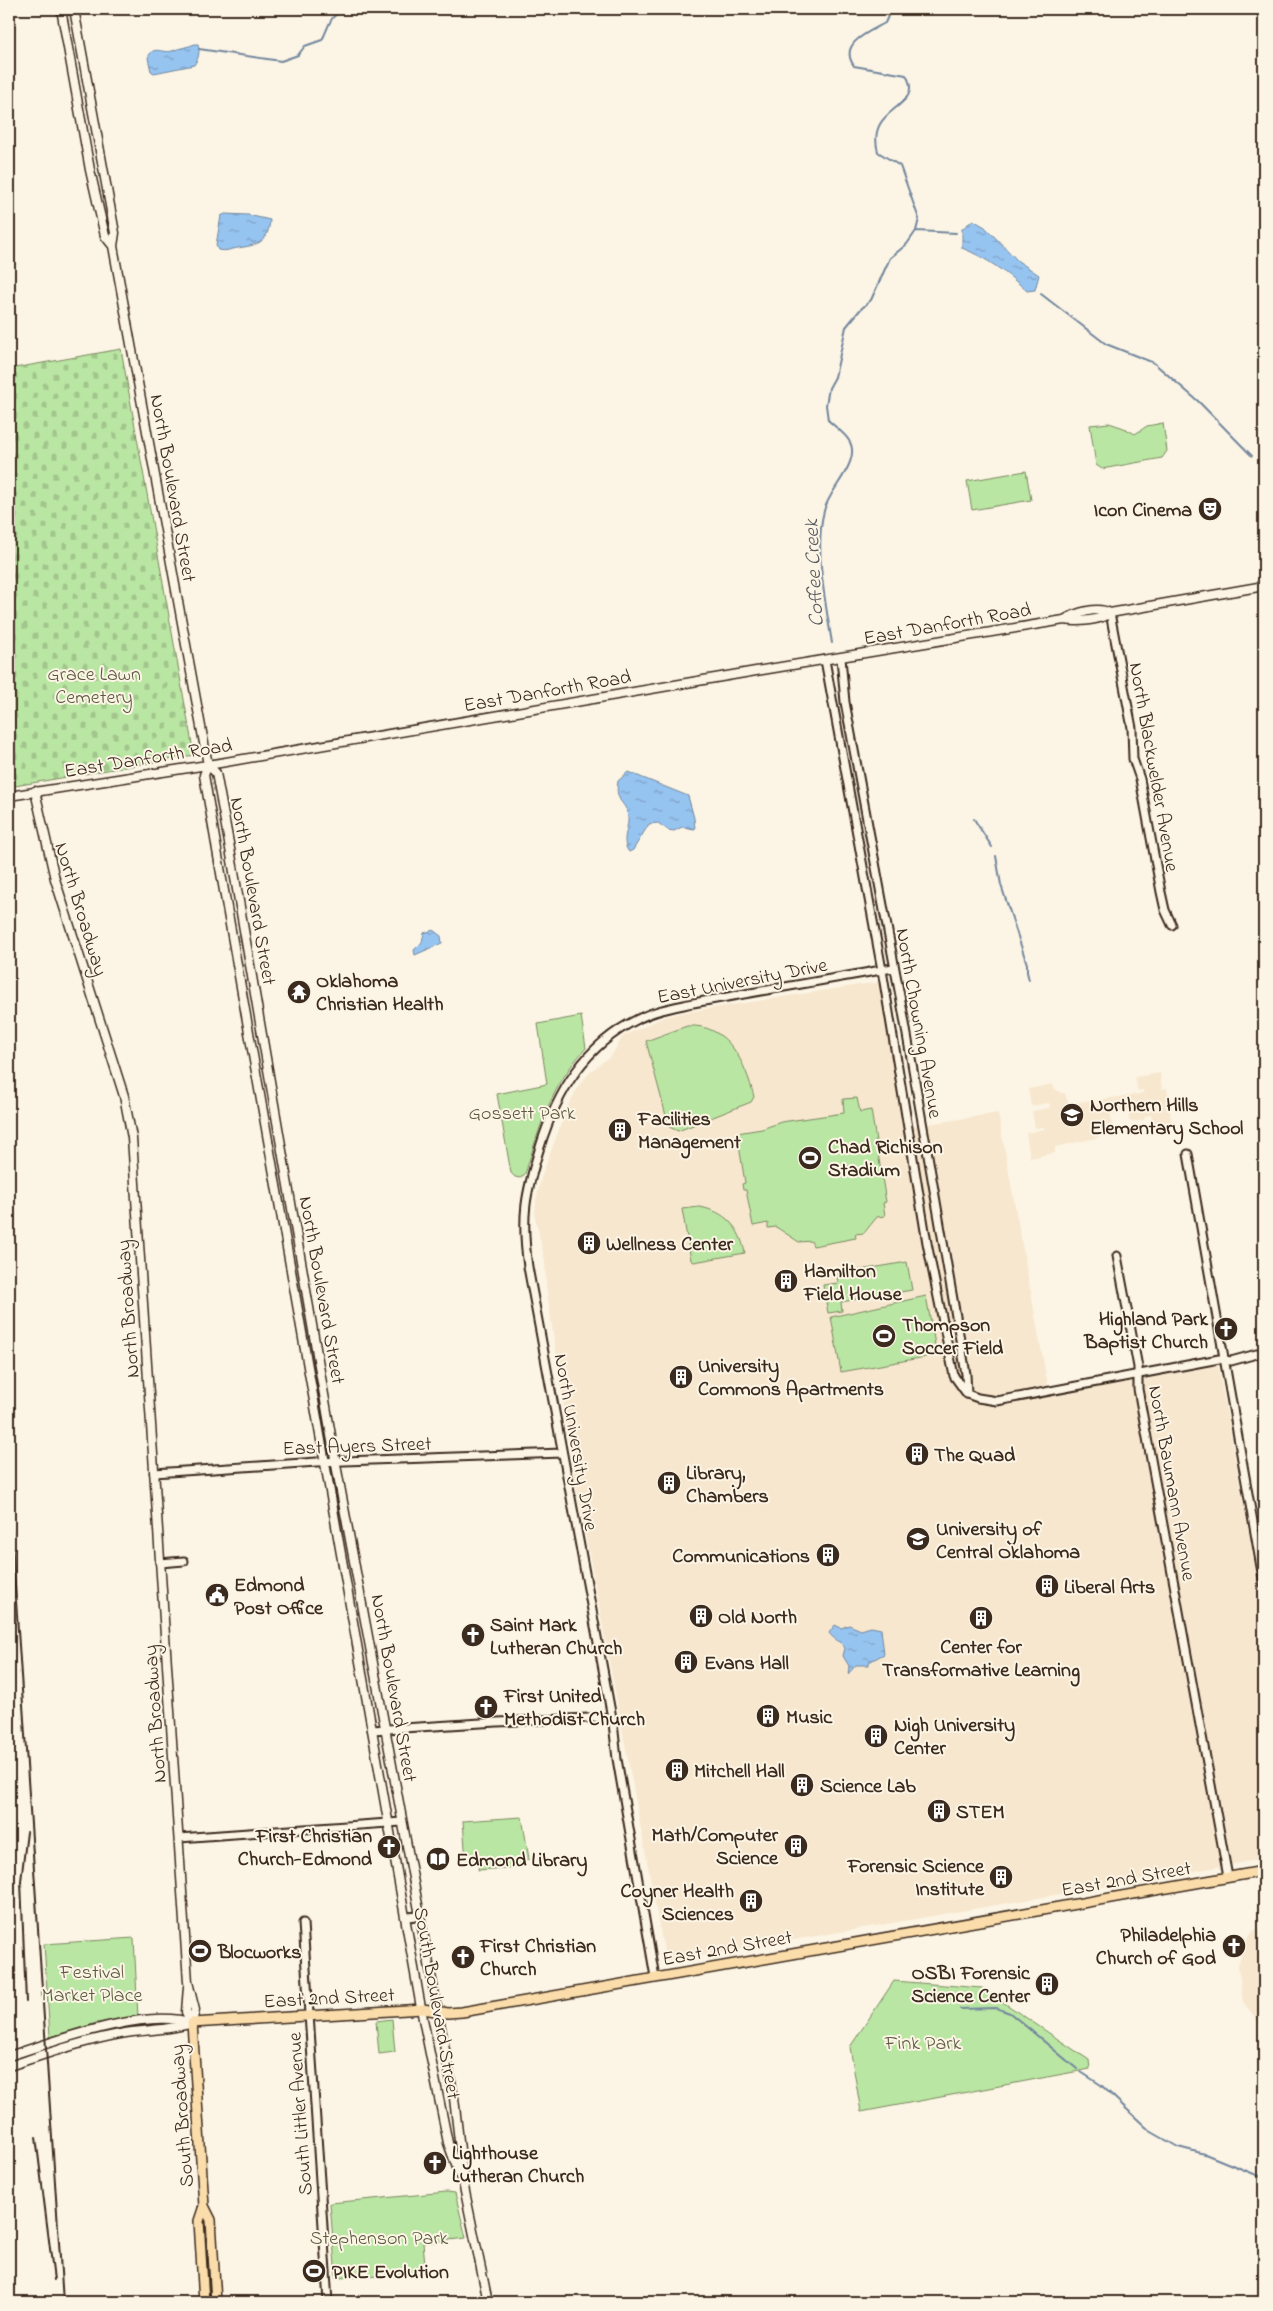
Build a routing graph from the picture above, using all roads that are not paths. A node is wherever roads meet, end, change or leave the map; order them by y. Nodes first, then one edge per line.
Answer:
1 (61, 9) edge
2 (74, 9) edge
3 (77, 26) junction
4 (65, 32) junction
5 (112, 246) junction
6 (1264, 586) edge
7 (1110, 613) junction
8 (841, 658) junction
9 (825, 660) junction
10 (208, 765) junction
11 (35, 791) junction
12 (9, 796) edge
13 (1172, 925) dead end
14 (244, 929) junction
15 (232, 941) junction
16 (894, 968) junction
17 (882, 970) junction
18 (269, 1071) junction
19 (258, 1082) junction
20 (564, 1086) joint
21 (1188, 1154) dead end
22 (1118, 1256) dead end
23 (1264, 1352) edge
24 (1225, 1360) junction
25 (1139, 1374) junction
26 (967, 1394) junction
27 (562, 1453) junction
28 (336, 1461) junction
29 (324, 1462) junction
30 (154, 1473) junction
31 (184, 1561) dead end
32 (160, 1563) junction
33 (1264, 1584) edge
34 (612, 1718) junction
35 (386, 1729) junction
36 (372, 1730) junction
37 (402, 1822) junction
38 (389, 1823) junction
39 (179, 1838) junction
40 (1264, 1871) edge
41 (1228, 1877) junction
42 (406, 1916) junction
43 (419, 1916) junction
44 (303, 1923) dead end
45 (655, 1977) junction
46 (423, 2009) junction
47 (437, 2011) junction
48 (308, 2015) junction
49 (192, 2023) junction
50 (9, 2056) edge
51 (9, 2066) edge
52 (464, 2187) junction
53 (204, 2206) junction
54 (204, 2302) edge
55 (216, 2302) edge
56 (328, 2302) edge
57 (488, 2302) edge

1 - 4 main road, North Boulevard Street
2 - 3 main road, North Boulevard Street
3 - 4 main road
3 - 5 main road, North Boulevard Street
4 - 5 main road, North Boulevard Street
5 - 10 main road, North Boulevard Street
6 - 7 main road, East Danforth Road
7 - 8 main road, East Danforth Road
7 - 13 street, North Blackwelder Avenue
8 - 9 main road, East Danforth Road
8 - 16 street, North Chowning Avenue
9 - 10 main road, East Danforth Road
9 - 17 street, North Chowning Avenue
10 - 11 main road, East Danforth Road
10 - 14 main road, North Boulevard Street
10 - 15 main road, North Boulevard Street
11 - 12 main road, East Danforth Road
11 - 30 main road, North Broadway
14 - 15 main road
14 - 18 main road, North Boulevard Street
15 - 19 main road, North Boulevard Street
16 - 17 street, East University Drive
16 - 26 street, North Chowning Avenue
17 - 20 street, East University Drive
17 - 26 street, North Chowning Avenue
18 - 19 main road
18 - 28 main road, North Boulevard Street
19 - 29 main road, North Boulevard Street
20 - 27 street, North University Drive
21 - 24 street
22 - 25 street, North Baumann Avenue
23 - 24 street
24 - 25 street
24 - 33 street
25 - 26 street
25 - 41 street, North Baumann Avenue
27 - 28 street, East Ayers Street
27 - 34 street, North University Drive
28 - 29 street, East Ayers Street
28 - 35 main road, North Boulevard Street
29 - 30 street, East Ayers Street
29 - 36 main road, North Boulevard Street
30 - 32 main road, North Broadway
31 - 32 street
32 - 39 main road, North Broadway
34 - 35 street
34 - 45 street, North University Drive
35 - 36 street
35 - 37 main road, North Boulevard Street
36 - 38 main road, North Boulevard Street
37 - 38 street
37 - 43 main road, South Boulevard Street
38 - 39 street
38 - 42 main road, South Boulevard Street
39 - 49 main road, South Broadway
40 - 41 main road, East 2nd Street
41 - 45 main road, East 2nd Street
42 - 43 street
42 - 46 main road, South Boulevard Street
43 - 47 main road, South Boulevard Street
44 - 48 street, South Littler Avenue
45 - 47 main road, East 2nd Street
46 - 47 main road, East 2nd Street
46 - 48 main road, East 2nd Street
46 - 52 main road, South Boulevard Street
47 - 52 main road, South Boulevard Street
48 - 49 main road, East 2nd Street
48 - 56 street, South Littler Avenue
49 - 50 main road
49 - 51 main road
49 - 53 main road, South Broadway
52 - 57 main road, South Boulevard Street
53 - 54 main road, South Broadway
53 - 55 main road, South Broadway

